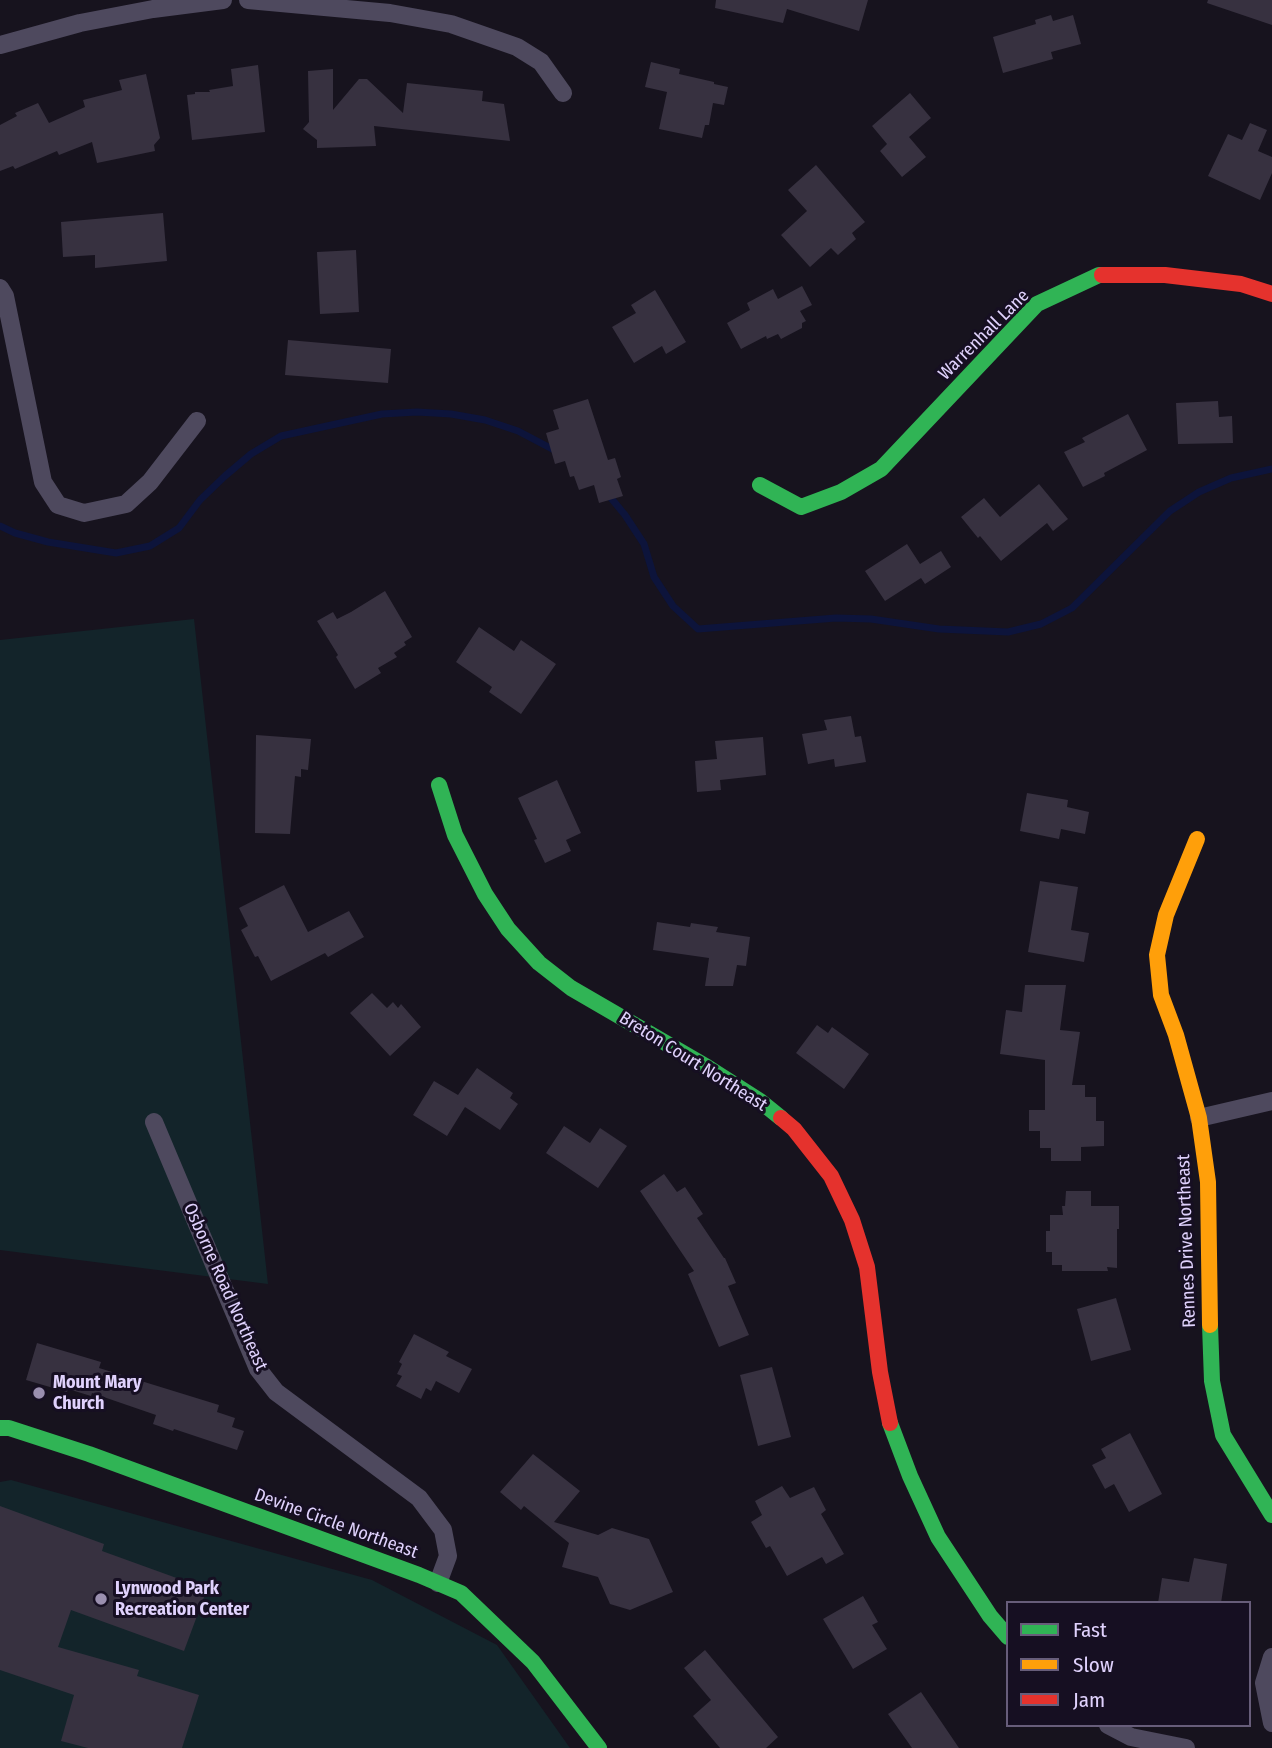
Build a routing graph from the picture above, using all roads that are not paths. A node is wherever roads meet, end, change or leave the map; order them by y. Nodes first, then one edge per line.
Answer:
1 (223, 0) edge
2 (248, 0) edge
3 (0, 45) edge
4 (563, 93) dead end
5 (0, 288) edge
6 (1272, 294) edge
7 (197, 421) dead end
8 (760, 485) dead end
9 (439, 785) dead end
10 (1197, 839) dead end
11 (1272, 1101) edge
12 (1199, 1118) junction
13 (154, 1122) dead end
14 (0, 1428) edge
15 (1272, 1515) edge
16 (438, 1583) junction
17 (1006, 1635) edge
18 (1272, 1657) edge
19 (1272, 1723) edge
20 (1112, 1727) edge
21 (599, 1748) edge
22 (1186, 1748) edge

1 - 3 street
2 - 4 street
5 - 7 street
6 - 8 street, Warrenhall Lane
9 - 17 street, Breton Court Northeast
10 - 12 street, Rennes Drive Northeast
11 - 12 street
12 - 15 street, Rennes Drive Northeast
13 - 16 street, Osborne Road Northeast
14 - 16 street, Devine Circle Northeast
16 - 21 street, Devine Circle Northeast
18 - 19 street
20 - 22 street

